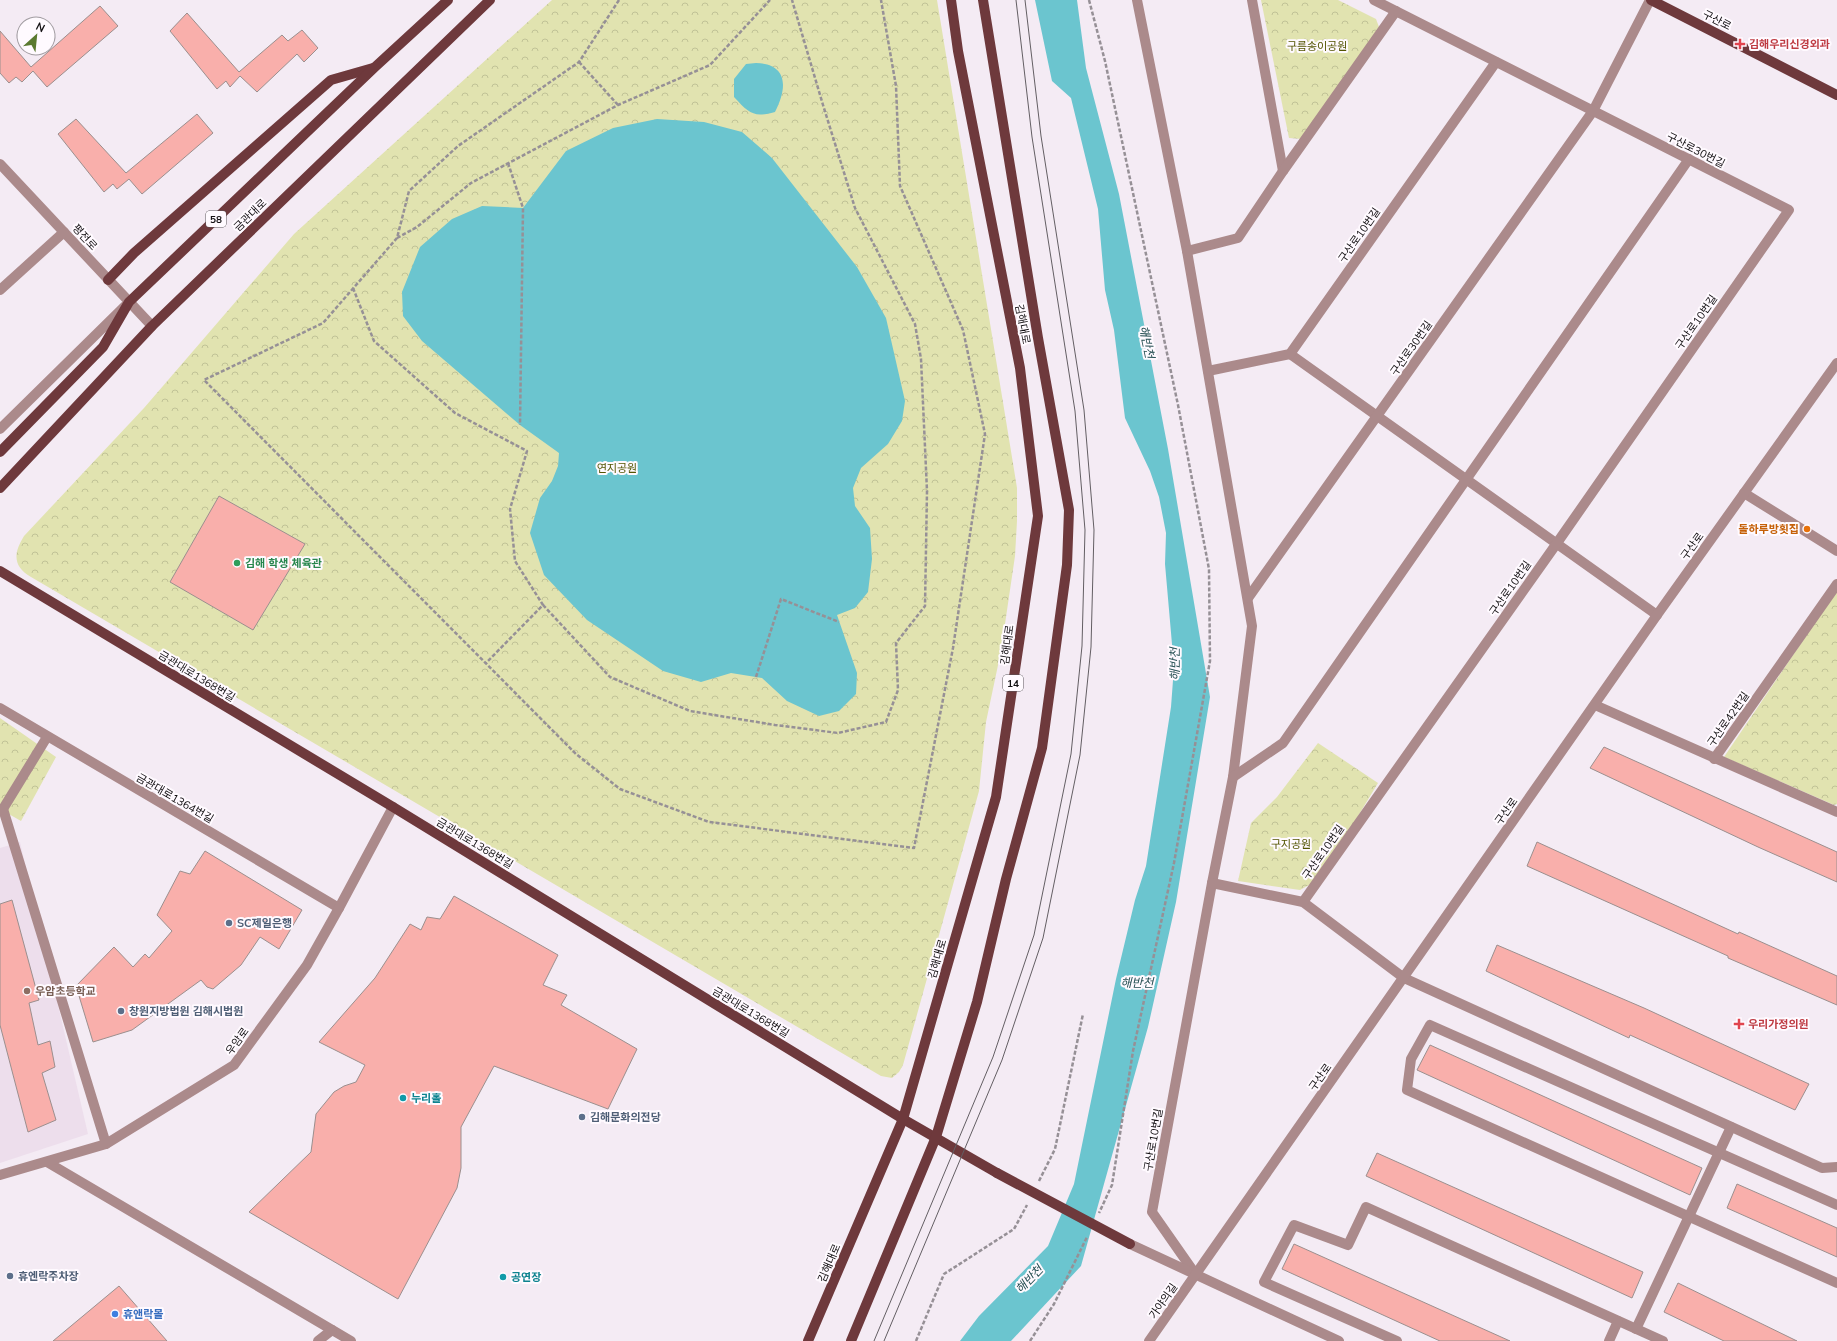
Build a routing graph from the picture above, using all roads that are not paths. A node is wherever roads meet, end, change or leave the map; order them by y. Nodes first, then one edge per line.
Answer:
1 (448, 0) edge
2 (490, 0) edge
3 (951, 0) edge
4 (983, 0) edge
5 (1137, 0) edge
6 (1252, 0) edge
7 (1374, 0) edge
8 (1650, 0) edge
9 (1396, 11) junction
10 (1496, 62) junction
11 (375, 67) junction
12 (1837, 95) edge
13 (1593, 111) junction
14 (1689, 160) junction
15 (0, 164) edge
16 (1283, 171) junction
17 (1789, 210) joint
18 (64, 232) junction
19 (1187, 251) junction
20 (108, 280) junction
21 (0, 290) edge
22 (129, 302) junction
23 (152, 326) junction
24 (1290, 354) junction
25 (1837, 363) edge
26 (1208, 371) junction
27 (1377, 417) junction
28 (0, 429) edge
29 (0, 452) edge
30 (1466, 479) junction
31 (0, 488) edge
32 (1744, 493) junction
33 (1557, 543) junction
34 (1837, 551) edge
35 (0, 571) edge
36 (1837, 584) edge
37 (1248, 598) junction
38 (1657, 615) junction
39 (1595, 705) junction
40 (0, 708) edge
41 (47, 737) junction
42 (1714, 759) junction
43 (1233, 777) junction
44 (393, 807) junction
45 (2, 810) edge
46 (1837, 812) edge
47 (1212, 883) junction
48 (1303, 902) junction
49 (339, 908) junction
50 (1404, 978) junction
51 (903, 1119) junction
52 (1731, 1127) junction
53 (936, 1137) junction
54 (106, 1144) junction
55 (1719, 1152) junction
56 (47, 1162) junction
57 (1837, 1167) edge
58 (0, 1175) edge
59 (1837, 1204) edge
60 (1690, 1218) junction
61 (1130, 1244) joint
62 (1196, 1275) junction
63 (1837, 1283) edge
64 (1618, 1321) junction
65 (1636, 1329) junction
66 (332, 1330) junction
67 (318, 1341) edge
68 (351, 1341) edge
69 (808, 1341) edge
70 (851, 1341) edge
71 (1149, 1341) edge
72 (1339, 1341) edge
73 (1397, 1341) edge
74 (1609, 1341) edge
75 (1663, 1341) edge

1 - 11 main road, 금관대로 / 58
2 - 23 main road, 금관대로
3 - 51 main road, 김해대로 / 14
4 - 53 main road, 김해대로
5 - 19 street, 구산로10번길
6 - 16 street
7 - 9 street, 구산로30번길
8 - 12 main road, 구산로
8 - 13 street, 구산로30번길
9 - 10 street, 구산로30번길
9 - 16 street
10 - 13 street, 구산로30번길
10 - 24 street, 구산로10번길
11 - 20 main road
11 - 22 main road, 금관대로 / 58
13 - 14 street, 구산로30번길
13 - 27 street, 구산로30번길
14 - 17 street, 구산로30번길
14 - 30 street
15 - 18 street, 평전로
16 - 19 street
17 - 33 street, 구산로10번길
18 - 20 street, 평전로
18 - 21 street
19 - 26 street, 구산로10번길
20 - 22 street, 평전로
22 - 23 street, 평전로
22 - 28 street
22 - 29 main road, 금관대로 / 58
23 - 31 main road, 금관대로
24 - 26 street
24 - 27 street
25 - 32 street, 구산로
26 - 37 street, 구산로10번길
27 - 30 street
27 - 37 street, 구산로30번길
30 - 33 street
30 - 43 street
32 - 34 street
32 - 38 street, 구산로
33 - 38 street
33 - 48 street, 구산로10번길
35 - 44 main road, 금관대로1368번길
36 - 42 street, 구산로42번길
37 - 43 street, 구산로10번길
38 - 39 street, 구산로
39 - 42 street, 구산로42번길
39 - 50 street, 구산로
40 - 41 street, 금관대로1364번길
41 - 45 street
41 - 49 street, 금관대로1364번길
42 - 46 street
43 - 47 street, 구산로10번길
44 - 49 street, 우암로
44 - 51 main road, 금관대로1368번길
45 - 54 street
47 - 48 street
47 - 62 street, 구산로10번길
48 - 50 street
49 - 54 street, 우암로
50 - 52 street
50 - 62 street, 구산로
51 - 53 main road, 금관대로1368번길
51 - 69 main road, 김해대로 / 14
52 - 55 street
52 - 57 street
53 - 61 main road, 금관대로1368번길, bridge
53 - 70 main road, 김해대로
54 - 56 street, 우암로
55 - 59 street
55 - 60 street
55 - 60 street
56 - 58 street, 우암로
56 - 66 street
60 - 63 street
60 - 65 street
61 - 62 street
62 - 71 street, 가야의길
62 - 72 street
64 - 65 street
64 - 73 street
64 - 74 street
65 - 75 street
66 - 67 street
66 - 68 street

